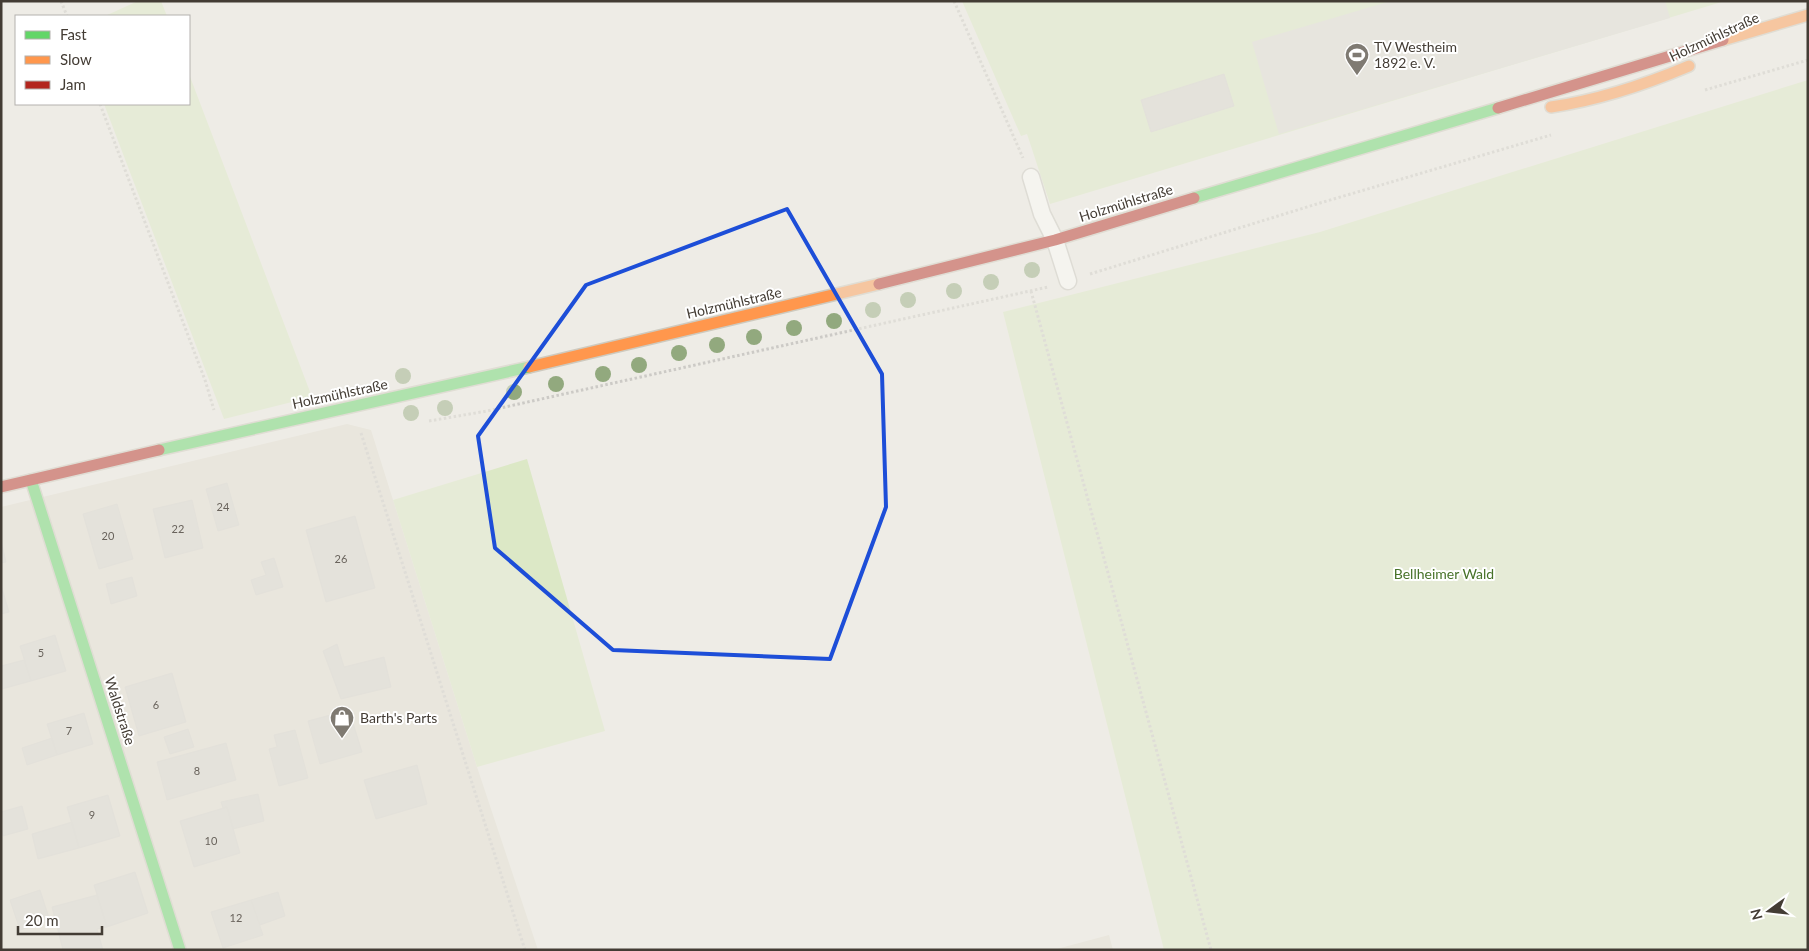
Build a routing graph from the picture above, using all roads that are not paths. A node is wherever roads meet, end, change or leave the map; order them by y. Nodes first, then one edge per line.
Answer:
1 (1808, 15) edge
2 (1776, 24) junction
3 (1716, 55) dead end
4 (1700, 62) dead end
5 (1466, 116) junction
6 (1031, 176) road end
7 (1055, 240) junction
8 (1068, 281) road end
9 (30, 480) junction
10 (1, 487) edge
11 (180, 950) edge

1 - 2 main road
2 - 3 main road, Holzmühlstraße
2 - 5 main road, Holzmühlstraße
4 - 5 main road, Holzmühlstraße
5 - 7 main road, Holzmühlstraße
6 - 7 lane
7 - 8 lane
7 - 9 main road, Holzmühlstraße
9 - 10 main road, Holzmühlstraße
9 - 11 main road, Waldstraße

